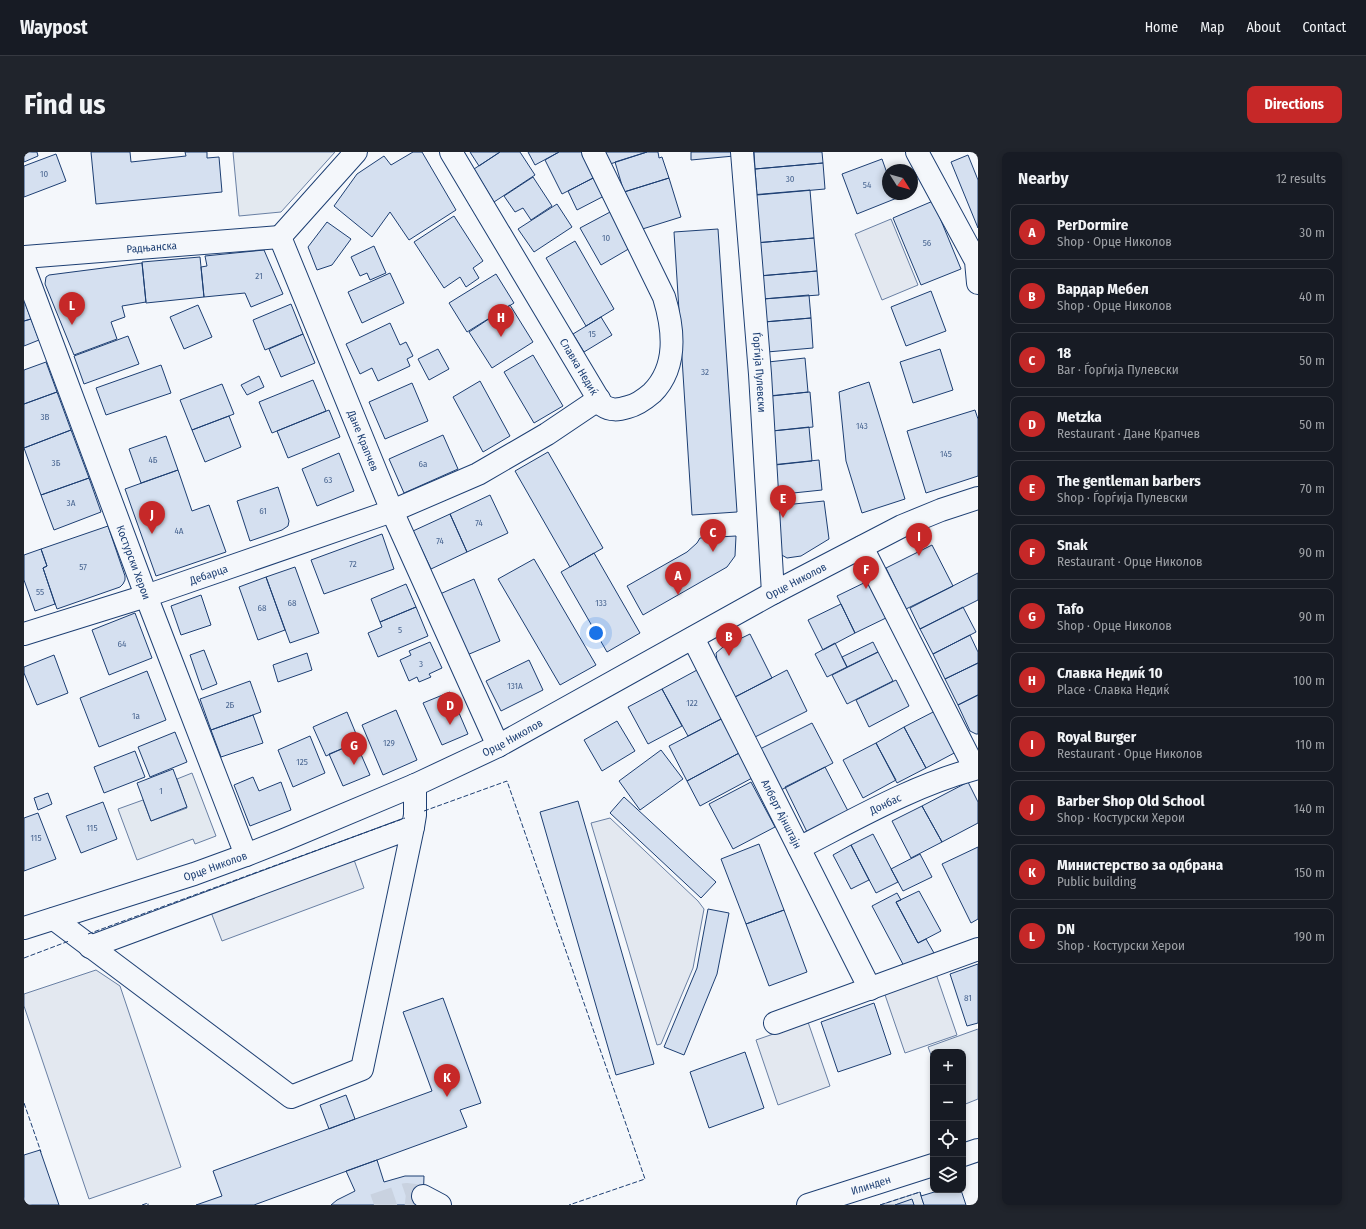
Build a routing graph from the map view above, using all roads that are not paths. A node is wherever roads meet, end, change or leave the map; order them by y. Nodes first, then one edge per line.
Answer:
1 (451, 152) edge
2 (593, 152) edge
3 (742, 152) edge
4 (917, 152) edge
5 (359, 154) edge
6 (280, 237) junction
7 (24, 257) edge
8 (24, 268) edge
9 (978, 283) edge
10 (599, 399) junction
11 (978, 498) edge
12 (392, 511) junction
13 (862, 547) junction
14 (773, 594) junction
15 (146, 596) junction
16 (24, 634) edge
17 (693, 638) junction
18 (498, 746) junction
19 (415, 785) junction
20 (413, 827) junction
21 (799, 848) junction
22 (246, 855) junction
23 (54, 919) junction
24 (24, 928) edge
25 (90, 947) junction
26 (978, 949) edge
27 (870, 989) junction
28 (775, 1023) dead end
29 (930, 1165) edge
30 (808, 1205) edge

1 - 10 street, Славка Недиќ
2 - 10 street
3 - 14 street, Ѓорѓиja Пулевски
4 - 9 street
5 - 6 street
6 - 7 street, Радњанска
6 - 12 street, Дане Крапчев
8 - 15 street, Костурски Херои
10 - 12 street, Славка Недиќ
11 - 13 street, Орце Николов
12 - 15 street, Дебарца
12 - 18 street, Дане Крапчев
13 - 14 street, Орце Николов
13 - 21 street, Донбас
14 - 17 street, Орце Николов
15 - 16 street, Дебарца
15 - 22 street, Костурски Херои
17 - 18 street, Орце Николов
17 - 21 street, Алберт Ајнштајн
18 - 19 street, Орце Николов
19 - 20 street
19 - 22 street, Орце Николов
20 - 25 street
20 - 25 street
21 - 27 street, Алберт Ајнштајн
22 - 23 street, Орце Николов
23 - 24 street, Орце Николов
23 - 25 street
26 - 27 street
27 - 28 street
29 - 30 street, Илинден

